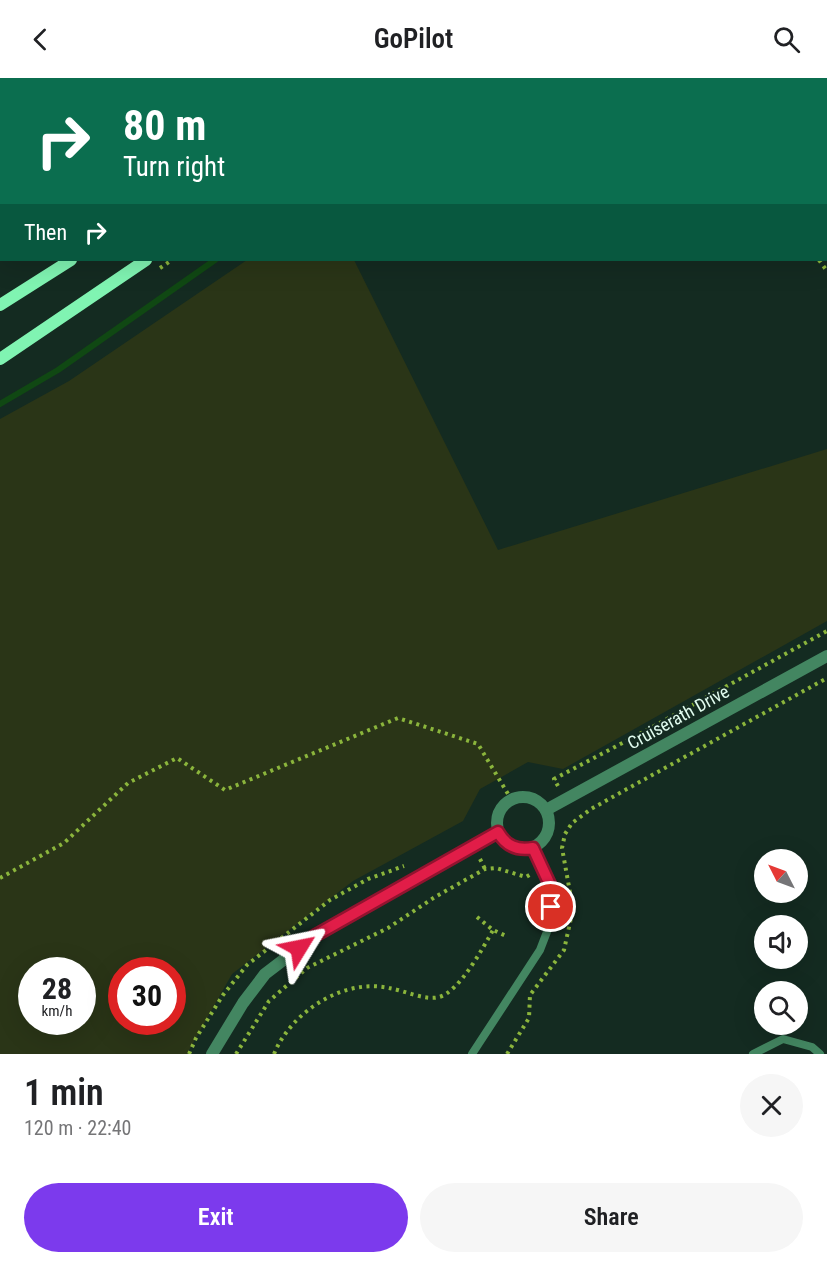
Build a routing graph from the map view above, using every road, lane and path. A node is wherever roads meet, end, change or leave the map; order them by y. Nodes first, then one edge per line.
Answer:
1 (69, 261) edge
2 (145, 261) edge
3 (0, 305) edge
4 (0, 359) edge
5 (827, 631) edge
6 (827, 656) edge
7 (827, 678) edge
8 (554, 779) dead end
9 (511, 800) junction
10 (546, 810) junction
11 (498, 832) junction
12 (533, 848) junction
13 (526, 877) dead end
14 (0, 878) edge
15 (477, 917) dead end
16 (493, 930) junction
17 (506, 936) dead end
18 (212, 1054) edge
19 (236, 1054) edge
20 (274, 1054) edge
21 (472, 1054) edge
22 (507, 1054) edge
23 (753, 1054) edge
24 (820, 1054) edge

1 - 3 street
2 - 4 street
5 - 8 path
6 - 10 street, Cruiserath Drive
7 - 22 path
9 - 10 street
9 - 11 street
9 - 14 path
10 - 12 street
11 - 12 street
11 - 18 street
12 - 21 lane
13 - 19 path
15 - 16 path
16 - 17 path
16 - 20 path
23 - 24 lane

